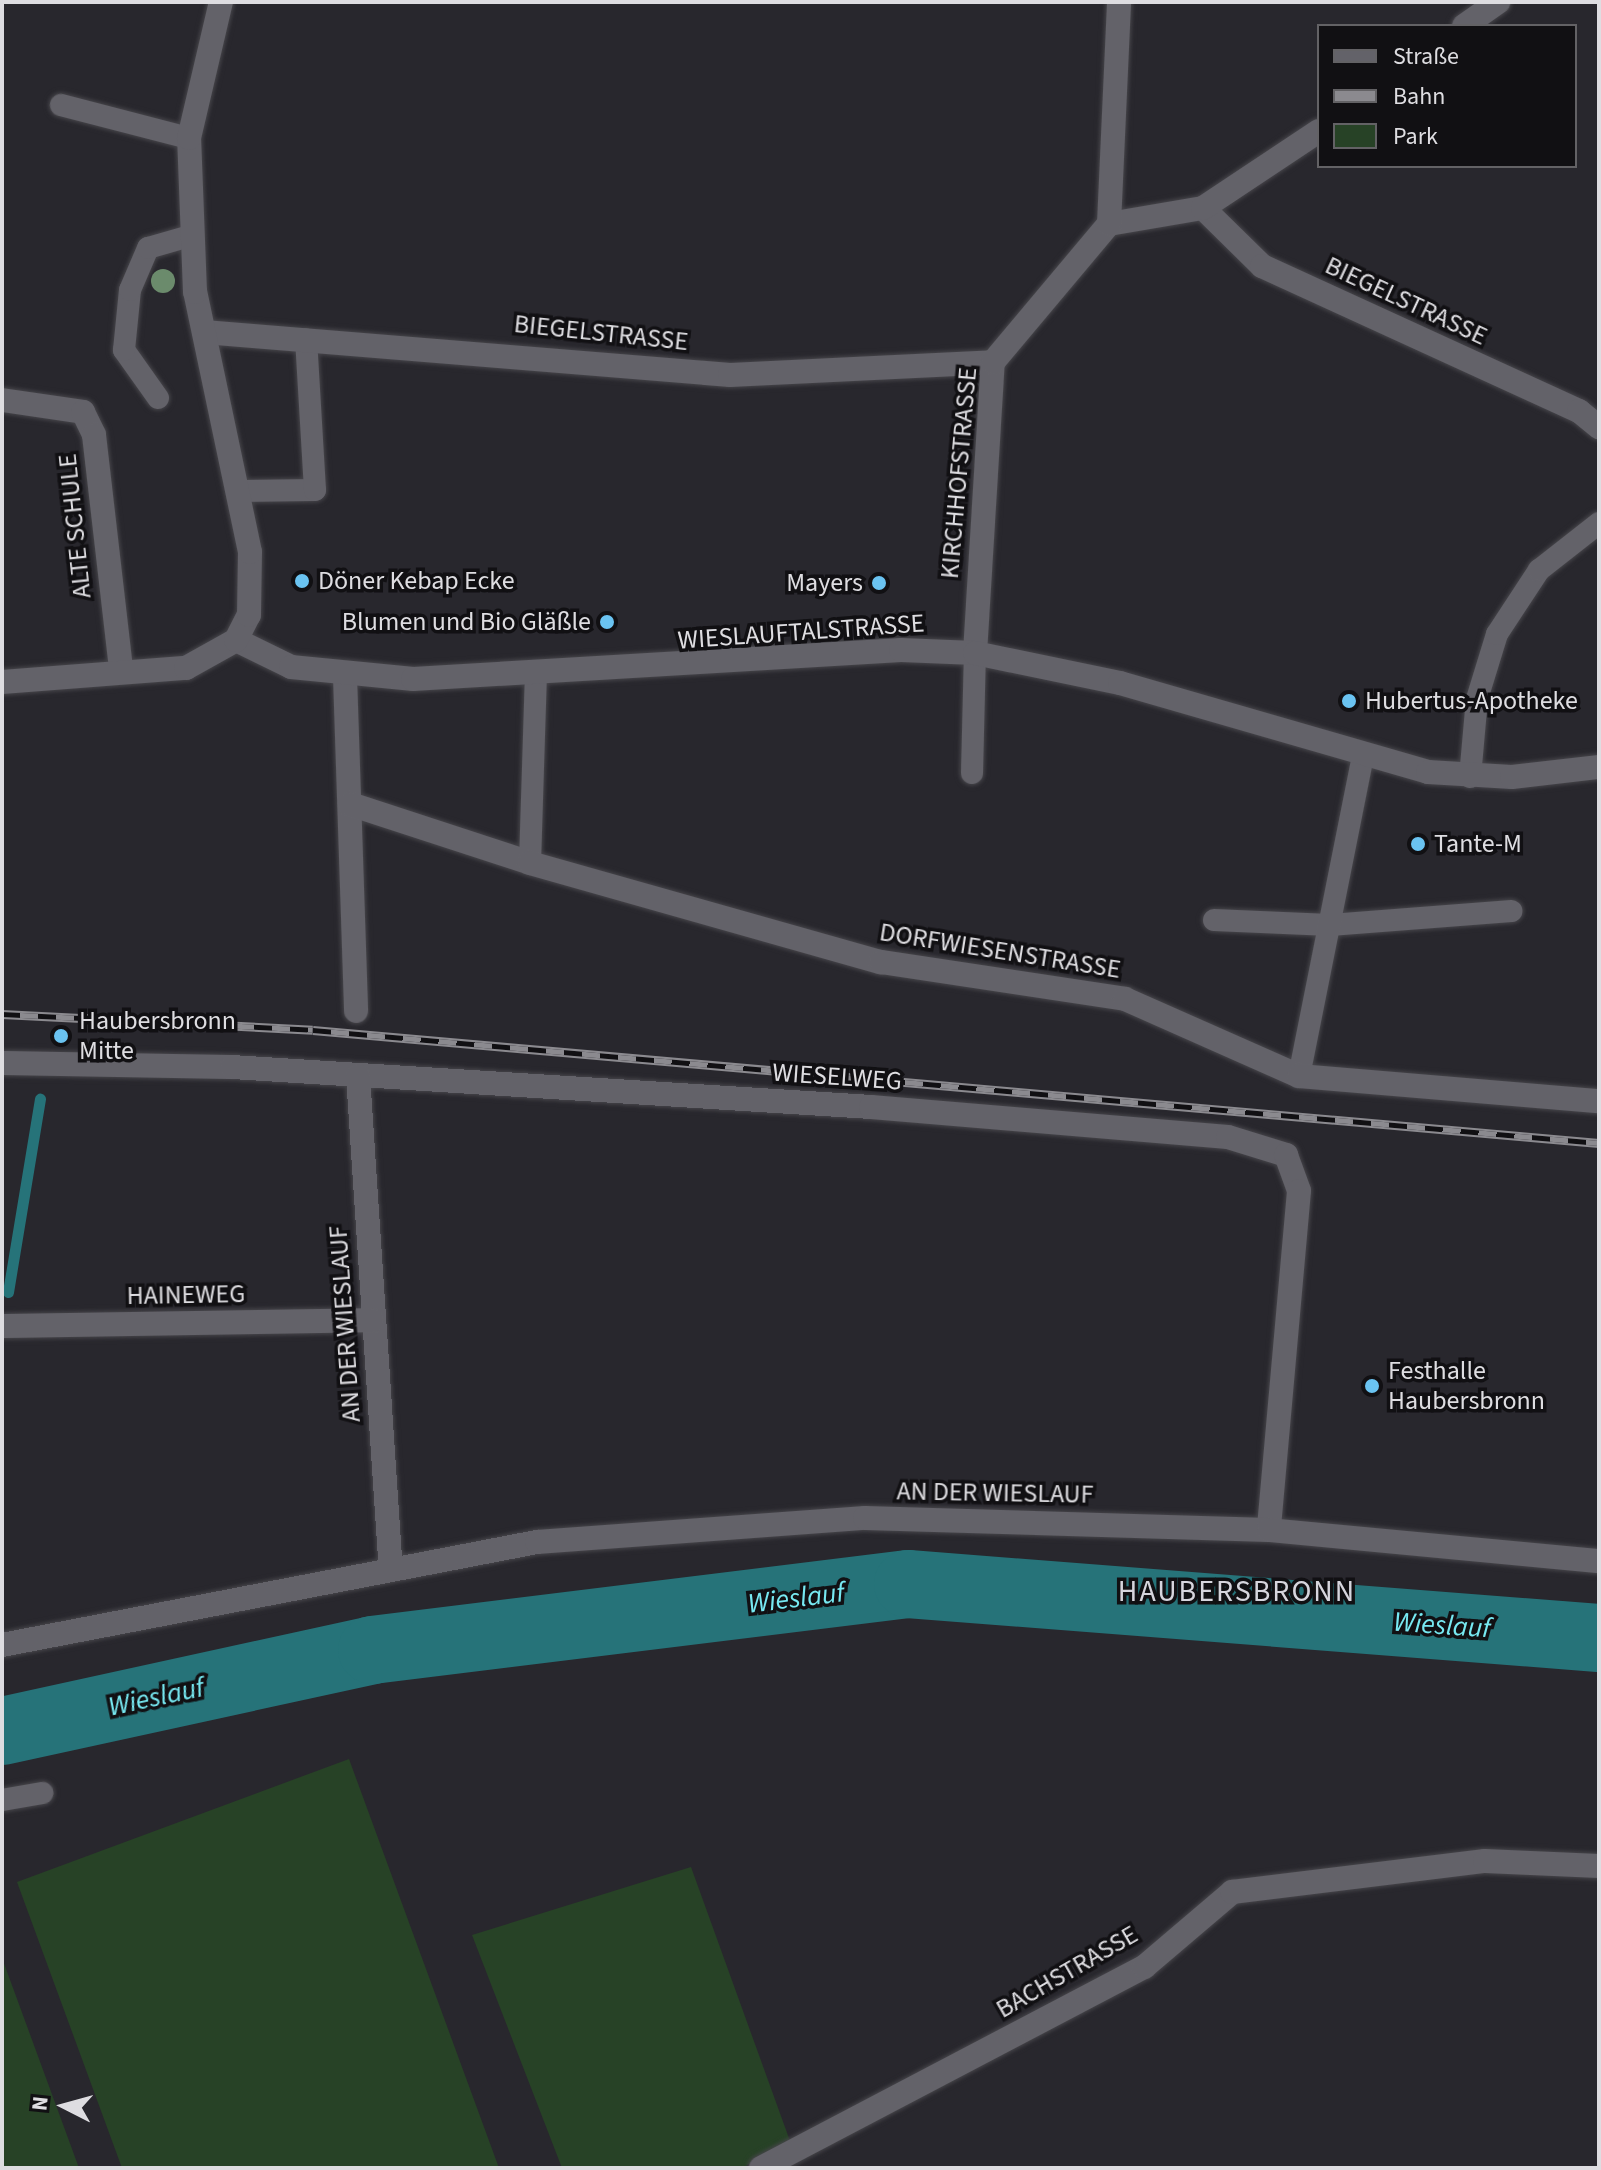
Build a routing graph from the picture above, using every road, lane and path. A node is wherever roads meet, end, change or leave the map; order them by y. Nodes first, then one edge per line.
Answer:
1 (221, 2) edge
2 (1119, 2) edge
3 (1498, 2) edge
4 (1467, 24) edge
5 (61, 105) dead end
6 (1317, 132) edge
7 (189, 138) junction
8 (1203, 208) junction
9 (1109, 224) junction
10 (193, 235) junction
11 (204, 332) junction
12 (306, 339) junction
13 (993, 362) junction
14 (158, 398) dead end
15 (2, 400) edge
16 (1599, 427) edge
17 (239, 491) junction
18 (1599, 523) edge
19 (236, 640) junction
20 (975, 653) junction
21 (121, 670) junction
22 (345, 676) junction
23 (536, 677) junction
24 (2, 682) edge
25 (1363, 757) junction
26 (1599, 767) edge
27 (972, 773) dead end
28 (1470, 777) junction
29 (350, 804) junction
30 (530, 863) junction
31 (1511, 911) dead end
32 (1214, 920) dead end
33 (1330, 925) junction
34 (356, 1011) dead end
35 (2, 1063) edge
36 (358, 1076) junction
37 (1299, 1076) junction
38 (1599, 1101) edge
39 (372, 1320) junction
40 (2, 1326) edge
41 (1269, 1530) junction
42 (1599, 1561) edge
43 (391, 1569) junction
44 (2, 1645) edge
45 (42, 1793) dead end
46 (2, 1800) edge
47 (1599, 1866) edge
48 (761, 2168) edge

1 - 7 street
2 - 9 street
3 - 4 street
5 - 7 lane
6 - 8 street
7 - 10 street
8 - 9 street
8 - 16 street, BIEGELSTRASSE
9 - 13 street, KIRCHHOFSTRASSE
10 - 11 street
10 - 14 lane
11 - 12 street, BIEGELSTRASSE
11 - 17 street
12 - 13 street, BIEGELSTRASSE
12 - 17 lane
13 - 20 street, KIRCHHOFSTRASSE
15 - 21 street, ALTE SCHULE
17 - 19 street
18 - 28 lane
19 - 21 street
19 - 22 street, WIESLAUFTALSTRASSE
20 - 23 street, WIESLAUFTALSTRASSE
20 - 25 street, WIESLAUFTALSTRASSE
20 - 27 lane
21 - 24 street
22 - 23 street, WIESLAUFTALSTRASSE
22 - 29 street
23 - 30 lane
25 - 28 street, WIESLAUFTALSTRASSE
25 - 33 lane
26 - 28 street, WIESLAUFTALSTRASSE
29 - 30 street, DORFWIESENSTRASSE
29 - 34 street
30 - 37 street, DORFWIESENSTRASSE
31 - 33 lane
32 - 33 lane
33 - 37 lane
35 - 36 street, WIESELWEG
36 - 39 street, AN DER WIESLAUF
36 - 41 street, WIESELWEG
37 - 38 street, DORFWIESENSTRASSE
39 - 40 street, HAINEWEG
39 - 43 street, AN DER WIESLAUF
41 - 42 street, AN DER WIESLAUF
41 - 43 street, AN DER WIESLAUF
43 - 44 street, AN DER WIESLAUF
45 - 46 lane
47 - 48 street, BACHSTRASSE

